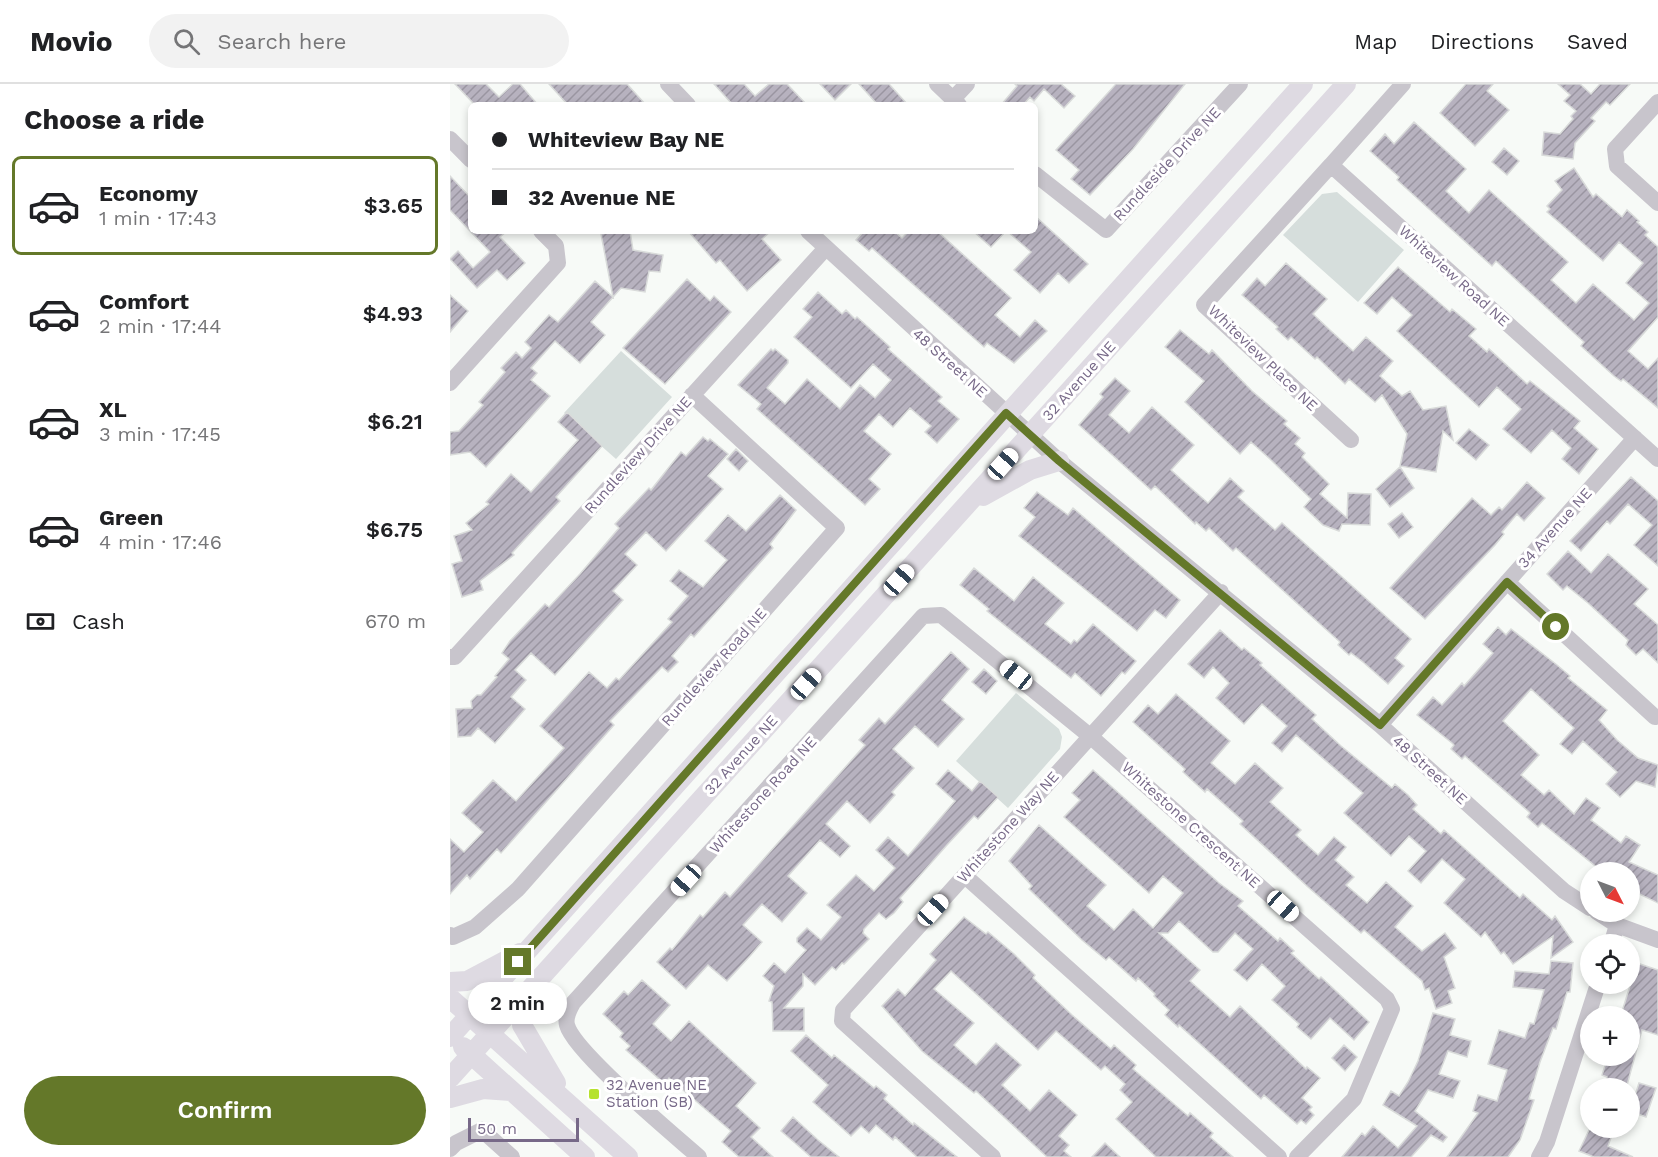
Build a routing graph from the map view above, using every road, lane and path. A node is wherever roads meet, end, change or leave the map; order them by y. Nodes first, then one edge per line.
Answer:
1 (668, 84) edge
2 (938, 84) edge
3 (967, 84) edge
4 (1240, 84) edge
5 (1304, 84) edge
6 (1346, 84) edge
7 (1403, 84) edge
8 (685, 102) edge
9 (956, 102) edge
10 (1658, 102) edge
11 (450, 139) edge
12 (468, 157) edge
13 (1331, 165) junction
14 (1038, 176) edge
15 (1658, 203) edge
16 (544, 234) edge
17 (811, 234) edge
18 (825, 249) junction
19 (450, 383) edge
20 (692, 395) junction
21 (1006, 413) junction
22 (1030, 434) junction
23 (1635, 438) junction
24 (1351, 440) dead end
25 (1658, 459) edge
26 (1059, 461) junction
27 (961, 511) junction
28 (1507, 582) junction
29 (1221, 592) junction
30 (924, 616) joint
31 (450, 657) edge
32 (1656, 717) dead end
33 (1380, 725) junction
34 (1090, 736) junction
35 (965, 876) junction
36 (1580, 901) edge
37 (1612, 922) edge
38 (1617, 925) junction
39 (1614, 934) edge
40 (450, 935) edge
41 (1658, 940) edge
42 (530, 948) junction
43 (450, 982) edge
44 (1595, 994) edge
45 (450, 998) edge
46 (523, 1000) junction
47 (471, 1015) junction
48 (491, 1033) junction
49 (450, 1036) edge
50 (471, 1055) junction
51 (450, 1078) edge
52 (512, 1091) junction
53 (450, 1098) edge
54 (570, 1105) junction
55 (450, 1149) edge
56 (512, 1157) edge
57 (585, 1157) edge
58 (628, 1157) edge
59 (699, 1157) edge
60 (993, 1157) edge
61 (1279, 1157) edge
62 (1297, 1157) edge
63 (1539, 1157) edge

1 - 8 street
2 - 9 street
3 - 9 street
4 - 14 street, Rundleside Drive NE
5 - 21 main road, 32 Avenue NE
6 - 22 main road, 32 Avenue NE
7 - 13 street
10 - 15 street
11 - 12 street
13 - 23 street, Whiteview Road NE
13 - 24 street, Whiteview Place NE
16 - 19 street
17 - 18 street, 48 Street NE
18 - 20 street, Rundleview Drive NE
18 - 21 street, 48 Street NE
20 - 31 street, Rundleview Drive NE
20 - 40 street, Rundleview Road NE
21 - 22 street, 48 Street NE
21 - 42 main road, 32 Avenue NE
22 - 26 street, 48 Street NE
22 - 27 main road, 32 Avenue NE
23 - 25 street, Whiteview Road NE
23 - 28 street, 34 Avenue NE
26 - 27 main road
26 - 29 street, 48 Street NE
27 - 46 main road, 32 Avenue NE
28 - 32 street
28 - 33 street, 34 Avenue NE
29 - 33 street, 48 Street NE
29 - 34 street, Whitestone Way NE
30 - 34 street, Whitestone Crescent NE
30 - 59 street, Whitestone Road NE
33 - 36 street, 48 Street NE
34 - 35 street, Whitestone Way NE
34 - 62 street, Whitestone Crescent NE
35 - 60 street, Whitestone Way NE
35 - 61 street
37 - 38 street
38 - 39 street
38 - 41 street
42 - 43 main road
42 - 47 main road, 32 Avenue NE
44 - 63 street
45 - 47 main road
46 - 48 main road, 32 Avenue NE
46 - 54 main road
47 - 48 main road
47 - 49 main road, 32 Avenue NE
48 - 50 main road, 32 Avenue NE
48 - 54 main road
49 - 50 main road
50 - 51 main road, 32 Avenue NE
50 - 52 main road
52 - 53 main road
52 - 57 main road
54 - 58 main road
55 - 56 street

